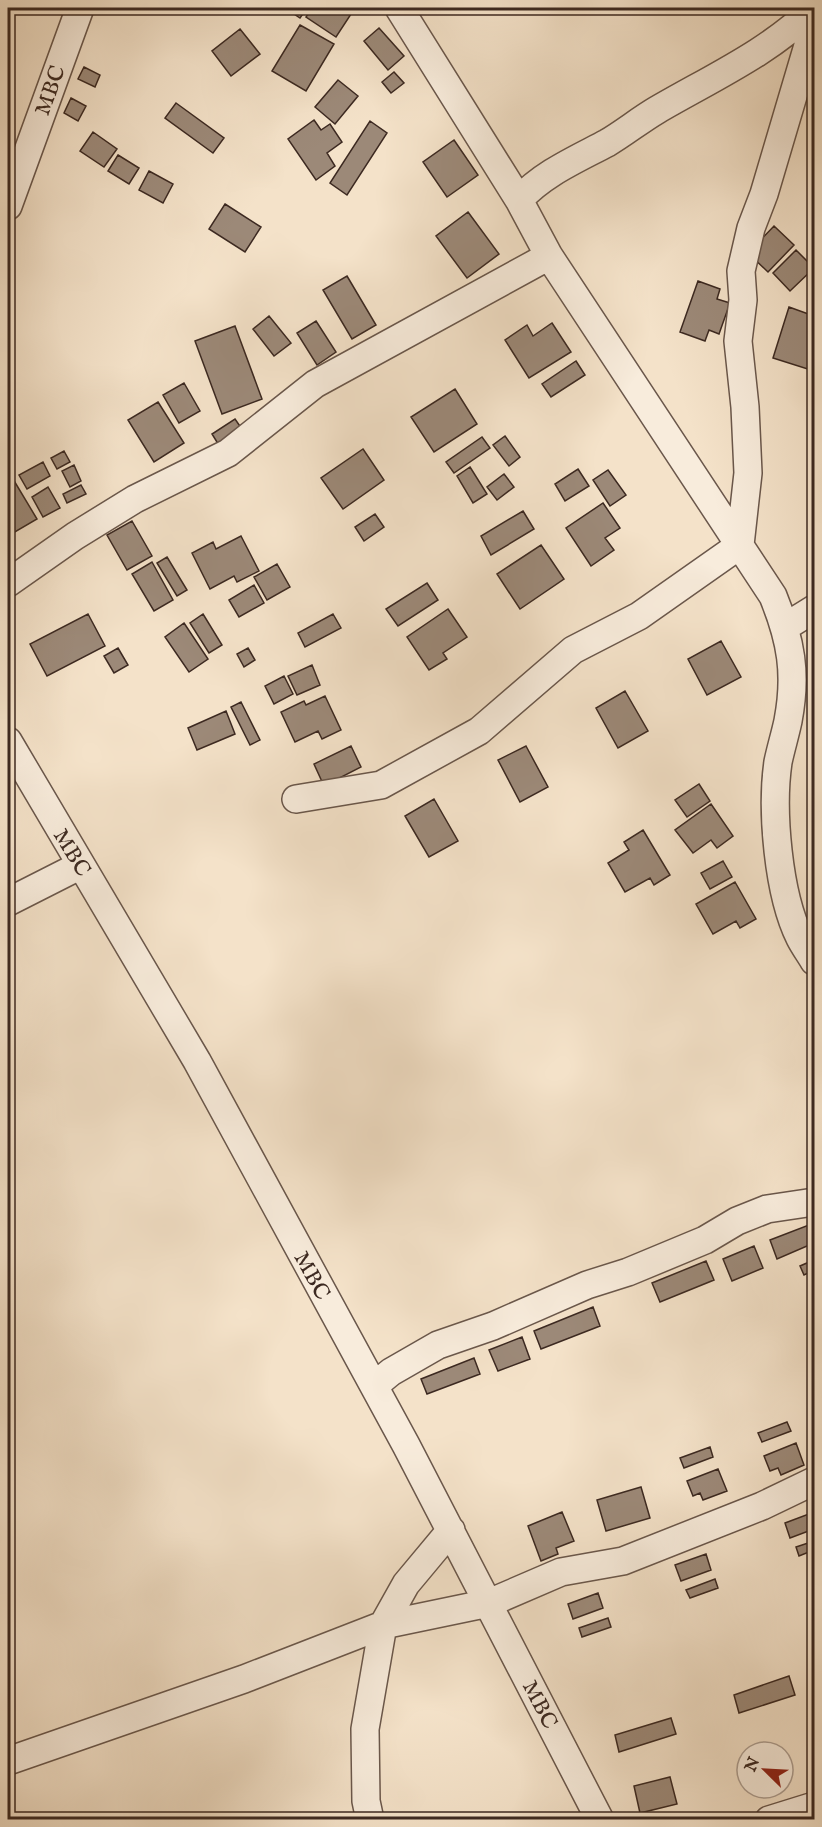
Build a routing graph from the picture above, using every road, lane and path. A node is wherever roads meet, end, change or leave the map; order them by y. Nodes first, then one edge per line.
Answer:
1 (80, 8) edge
2 (399, 8) edge
3 (813, 8) edge
4 (814, 25) edge
5 (519, 200) junction
6 (8, 206) edge
7 (549, 256) junction
8 (740, 545) junction
9 (8, 583) edge
10 (814, 609) edge
11 (785, 627) junction
12 (8, 741) edge
13 (296, 799) dead end
14 (81, 865) junction
15 (8, 902) edge
16 (814, 961) edge
17 (814, 1202) edge
18 (374, 1386) junction
19 (814, 1481) edge
20 (451, 1530) junction
21 (489, 1603) junction
22 (383, 1625) junction
23 (8, 1761) edge
24 (814, 1806) edge
25 (370, 1820) edge
26 (600, 1820) edge
27 (769, 1820) edge

1 - 6 street, MBC
2 - 5 street
3 - 5 street
4 - 8 street
5 - 7 street
7 - 8 street
7 - 9 street
8 - 11 street
8 - 13 street
10 - 11 street
11 - 16 street
12 - 14 street, MBC
14 - 15 street
14 - 18 street, MBC
17 - 18 street
18 - 20 street, MBC
19 - 21 street
20 - 21 street, MBC
20 - 22 street
21 - 22 street
21 - 26 street, MBC
22 - 23 street
22 - 25 street
24 - 27 street

